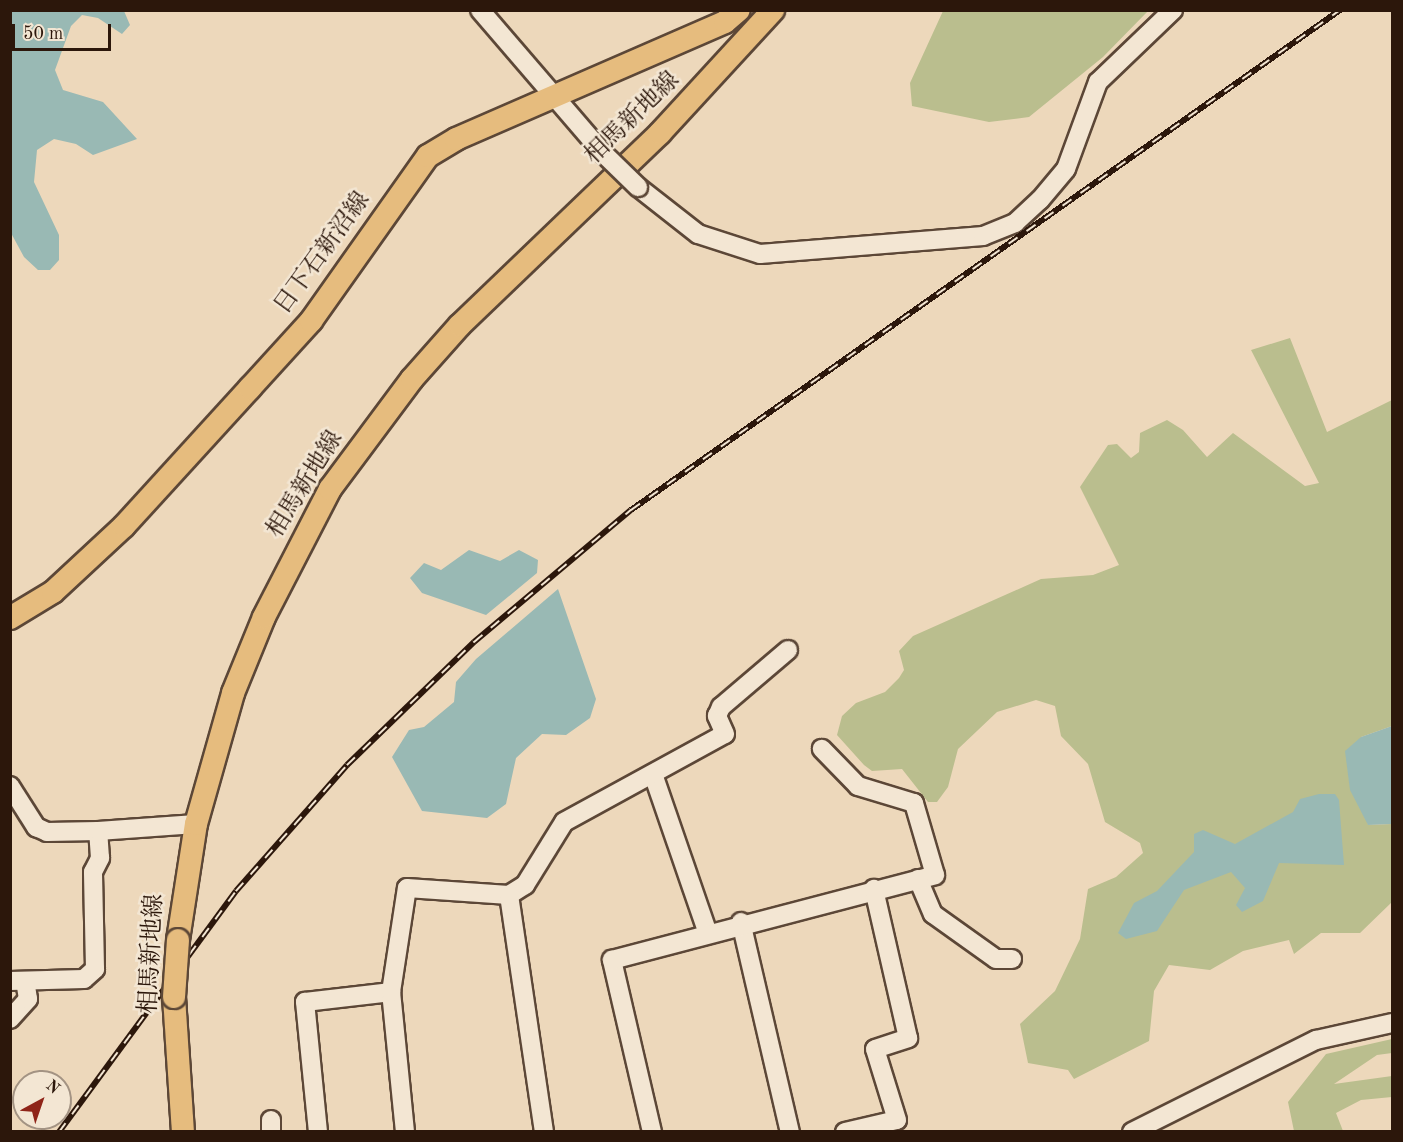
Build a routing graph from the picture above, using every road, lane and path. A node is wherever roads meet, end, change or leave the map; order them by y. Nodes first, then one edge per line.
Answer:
1 (480, 10) edge
2 (739, 10) edge
3 (773, 10) edge
4 (1173, 10) edge
5 (556, 100) junction
6 (10, 618) edge
7 (788, 650) dead end
8 (822, 749) dead end
9 (653, 774) junction
10 (10, 786) edge
11 (196, 825) junction
12 (98, 831) junction
13 (918, 879) junction
14 (874, 889) junction
15 (509, 895) junction
16 (741, 922) junction
17 (708, 934) junction
18 (1012, 959) dead end
19 (18, 981) edge
20 (391, 992) junction
21 (10, 1019) edge
22 (1392, 1023) edge
23 (183, 1131) edge
24 (318, 1131) edge
25 (405, 1131) edge
26 (544, 1131) edge
27 (652, 1131) edge
28 (790, 1131) edge
29 (845, 1131) edge
30 (1132, 1131) edge

1 - 5 street
2 - 5 main road, 日下石新沼線
3 - 11 main road, 相馬新地線
4 - 5 street, bridge
5 - 6 main road, 日下石新沼線
7 - 9 street
8 - 13 street
9 - 15 street
9 - 17 street
10 - 12 street
11 - 12 street
11 - 23 main road, 相馬新地線, bridge
12 - 19 street
13 - 14 street
13 - 18 street
14 - 16 street
14 - 29 street
15 - 20 street
15 - 26 street
16 - 17 street
16 - 28 street
17 - 27 street
19 - 21 street
20 - 24 street
20 - 25 street
22 - 30 street

